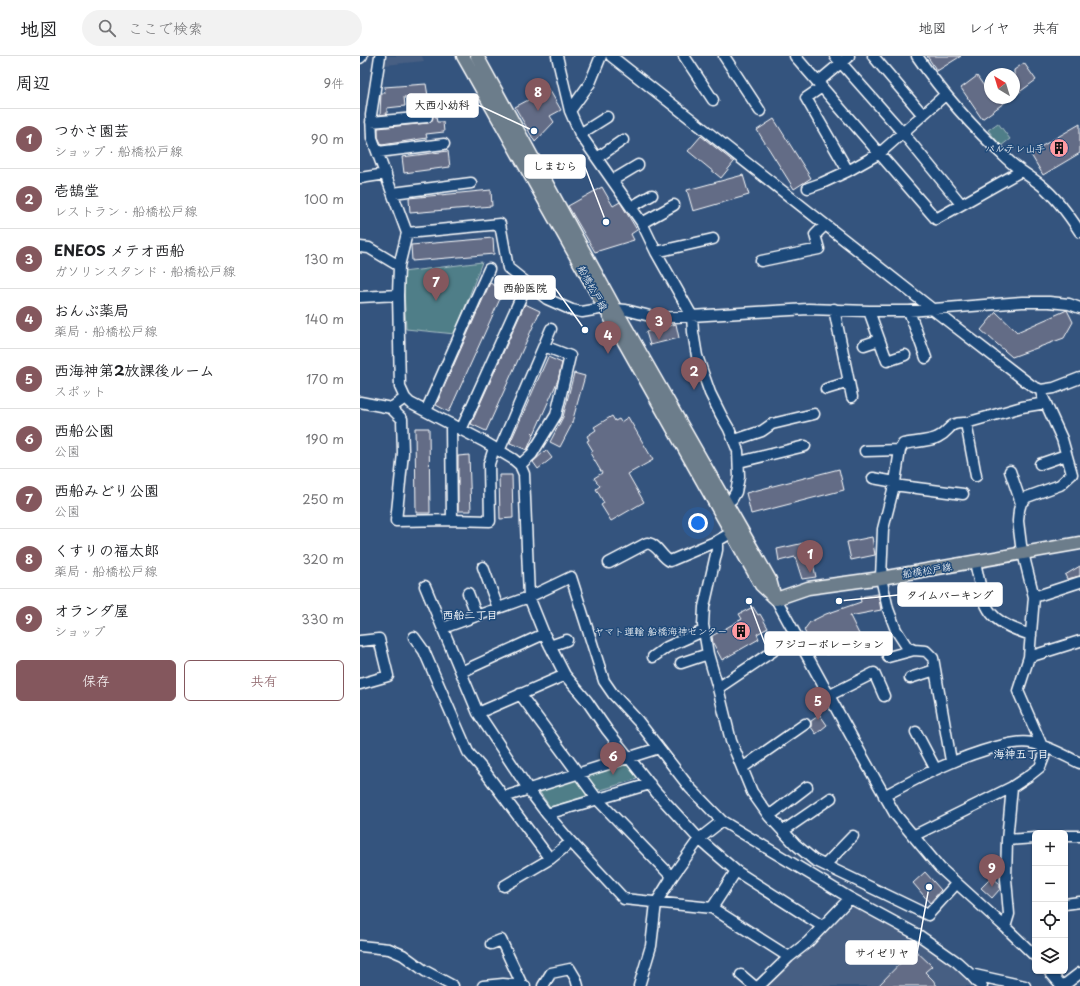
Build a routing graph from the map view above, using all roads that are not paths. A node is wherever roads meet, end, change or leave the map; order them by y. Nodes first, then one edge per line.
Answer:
1 (380, 56) edge
2 (463, 56) edge
3 (476, 56) edge
4 (557, 56) edge
5 (601, 56) edge
6 (611, 56) edge
7 (684, 56) edge
8 (724, 56) edge
9 (795, 56) edge
10 (873, 56) edge
11 (917, 56) edge
12 (842, 58) edge
13 (820, 84) junction
14 (945, 95) junction
15 (713, 100) dead end
16 (570, 111) junction
17 (760, 111) dead end
18 (923, 115) junction
19 (607, 116) dead end
20 (427, 117) dead end
21 (371, 122) junction
22 (903, 133) junction
23 (580, 134) junction
24 (623, 140) dead end
25 (444, 144) dead end
26 (378, 152) junction
27 (880, 153) junction
28 (597, 158) junction
29 (638, 164) dead end
30 (848, 171) junction
31 (1021, 171) junction
32 (386, 174) junction
33 (360, 178) edge
34 (613, 180) junction
35 (471, 183) dead end
36 (808, 188) dead end
37 (393, 193) junction
38 (652, 195) dead end
39 (961, 204) junction
40 (674, 205) dead end
41 (631, 207) junction
42 (642, 222) junction
43 (825, 225) junction
44 (1080, 232) edge
45 (407, 233) junction
46 (713, 239) dead end
47 (360, 247) edge
48 (656, 252) junction
49 (761, 261) dead end
50 (399, 266) junction
51 (489, 269) dead end
52 (398, 295) junction
53 (522, 295) dead end
54 (360, 297) edge
55 (931, 308) junction
56 (1080, 308) edge
57 (610, 309) junction
58 (834, 309) junction
59 (869, 311) junction
60 (909, 311) junction
61 (692, 316) junction
62 (551, 329) dead end
63 (879, 340) junction
64 (864, 345) dead end
65 (544, 346) junction
66 (905, 355) dead end
67 (926, 358) dead end
68 (1080, 378) edge
69 (849, 382) junction
70 (826, 389) dead end
71 (1041, 390) junction
72 (852, 397) dead end
73 (405, 398) junction
74 (360, 402) edge
75 (1046, 403) junction
76 (391, 408) junction
77 (426, 411) junction
78 (814, 414) dead end
79 (966, 423) junction
80 (451, 424) junction
81 (461, 430) junction
82 (735, 440) junction
83 (805, 446) dead end
84 (497, 450) junction
85 (900, 450) junction
86 (865, 451) dead end
87 (1066, 455) junction
88 (739, 462) junction
89 (1040, 464) dead end
90 (520, 465) junction
91 (1010, 471) dead end
92 (1076, 471) edge
93 (976, 476) dead end
94 (874, 478) dead end
95 (895, 484) junction
96 (964, 494) dead end
97 (726, 502) junction
98 (1022, 503) junction
99 (452, 520) junction
100 (731, 533) junction
101 (717, 541) junction
102 (1080, 543) edge
103 (1023, 554) junction
104 (975, 562) junction
105 (609, 563) dead end
106 (483, 567) dead end
107 (882, 578) junction
108 (1080, 582) edge
109 (425, 586) dead end
110 (468, 593) dead end
111 (529, 597) junction
112 (1034, 597) junction
113 (776, 599) junction
114 (498, 608) junction
115 (477, 616) junction
116 (443, 628) junction
117 (703, 631) junction
118 (544, 634) junction
119 (1031, 635) junction
120 (414, 637) dead end
121 (567, 640) dead end
122 (1080, 641) edge
123 (360, 642) edge
124 (550, 646) junction
125 (914, 650) junction
126 (773, 651) dead end
127 (708, 654) junction
128 (652, 657) dead end
129 (888, 657) dead end
130 (1028, 657) junction
131 (681, 663) dead end
132 (935, 670) junction
133 (461, 672) junction
134 (565, 675) junction
135 (910, 678) dead end
136 (360, 684) edge
137 (718, 688) junction
138 (520, 694) junction
139 (828, 696) junction
140 (884, 696) dead end
141 (478, 713) junction
142 (805, 724) dead end
143 (916, 732) dead end
144 (1042, 746) junction
145 (659, 748) junction
146 (629, 758) junction
147 (951, 761) junction
148 (1080, 763) edge
149 (742, 768) junction
150 (935, 768) junction
151 (578, 774) junction
152 (650, 784) junction
153 (807, 787) dead end
154 (1012, 787) junction
155 (529, 790) junction
156 (884, 796) junction
157 (504, 798) junction
158 (831, 798) dead end
159 (597, 800) junction
160 (547, 814) junction
161 (769, 816) junction
162 (722, 822) junction
163 (783, 832) junction
164 (853, 836) dead end
165 (912, 836) junction
166 (1068, 836) edge
167 (1080, 836) edge
168 (1032, 838) edge
169 (699, 839) junction
170 (1007, 840) junction
171 (571, 842) junction
172 (550, 859) junction
173 (825, 865) junction
174 (736, 871) junction
175 (672, 877) junction
176 (956, 884) junction
177 (504, 886) dead end
178 (850, 898) junction
179 (1080, 902) edge
180 (656, 903) junction
181 (1068, 904) edge
182 (712, 908) junction
183 (822, 926) junction
184 (1005, 926) junction
185 (491, 944) dead end
186 (360, 946) edge
187 (1032, 953) edge
188 (789, 957) junction
189 (1080, 973) edge
190 (970, 974) junction
191 (1052, 974) edge
192 (741, 976) dead end
193 (453, 986) edge
194 (483, 986) edge
195 (524, 986) edge
196 (543, 986) edge
197 (578, 986) edge
198 (639, 986) edge
199 (754, 986) edge
200 (759, 986) edge
201 (982, 986) edge
202 (1025, 986) edge
203 (1062, 986) edge

1 - 21 street
2 - 57 main road, 船橋松戸線
3 - 57 main road, 船橋松戸線
4 - 16 street
5 - 16 street
6 - 43 street
7 - 15 street
8 - 17 street
9 - 13 street
10 - 18 street
11 - 14 street
12 - 13 street
12 - 22 street
13 - 27 street
13 - 30 street
14 - 18 street
14 - 31 street
16 - 23 street
18 - 22 street
19 - 23 street
20 - 21 street
21 - 26 street
22 - 27 street
22 - 39 street
23 - 28 street
24 - 28 street
25 - 26 street
26 - 32 street
27 - 30 street
27 - 39 street
28 - 34 street
29 - 34 street
30 - 36 street
31 - 39 street
31 - 44 street
32 - 33 street
32 - 37 street
34 - 41 street
35 - 37 street
37 - 45 street
38 - 41 street
40 - 42 street
41 - 42 street
42 - 48 street
43 - 49 street
43 - 55 street
45 - 50 street
45 - 57 street
46 - 48 street
47 - 50 street
48 - 61 street
50 - 52 street
51 - 77 street
52 - 54 street
52 - 73 street
53 - 81 street
55 - 56 street
55 - 60 street
55 - 71 street
57 - 61 street
57 - 97 main road, 船橋松戸線
57 - 100 main road, 船橋松戸線
58 - 59 street
58 - 61 street
58 - 69 street
59 - 60 street
59 - 63 street
60 - 67 street
61 - 82 street
62 - 65 street
63 - 64 street
63 - 66 street
65 - 84 street
65 - 90 street
68 - 71 street
69 - 70 street
69 - 72 street
71 - 75 street
73 - 76 street
73 - 77 street
74 - 76 street
75 - 79 street
75 - 87 street
76 - 99 street
77 - 80 street
78 - 82 street
79 - 85 street
79 - 93 street
80 - 81 street
80 - 99 street
81 - 84 street
82 - 88 street
83 - 88 street
84 - 90 street
84 - 99 street
85 - 86 street
85 - 95 street
87 - 89 street
87 - 92 street
88 - 97 street
90 - 111 street
91 - 98 street
92 - 98 street
94 - 95 street
95 - 96 street
95 - 107 street
97 - 113 main road, 船橋松戸線
98 - 103 street
100 - 101 street
100 - 113 main road, 船橋松戸線
101 - 105 street
101 - 117 street
102 - 103 main road, 船橋松戸線
103 - 104 main road, 船橋松戸線
103 - 112 street
104 - 107 main road, 船橋松戸線
104 - 119 street
106 - 114 street
107 - 113 main road, 船橋松戸線
107 - 125 street
108 - 112 street
109 - 116 street
110 - 115 street
111 - 114 street
111 - 118 street
111 - 145 street
112 - 119 street
113 - 139 street
114 - 115 street
115 - 116 street
116 - 133 street
117 - 127 street
117 - 128 street
118 - 124 street
118 - 133 street
119 - 130 street
120 - 157 street
121 - 124 street
122 - 130 street
123 - 136 street
124 - 134 street
125 - 129 street
125 - 132 street
126 - 137 street
127 - 131 street
127 - 137 street
130 - 144 street
132 - 135 street
132 - 147 street
133 - 141 street
134 - 138 street
134 - 146 street
137 - 149 street
138 - 141 street
138 - 151 street
139 - 140 street
139 - 156 street
141 - 155 street
142 - 149 street
143 - 150 street
144 - 147 street
144 - 148 street
144 - 154 street
145 - 146 street
145 - 162 street
146 - 151 street
146 - 152 street
147 - 150 street
149 - 161 street
150 - 156 street
151 - 155 street
151 - 159 street
152 - 159 street
152 - 169 street
153 - 161 street
154 - 165 street
154 - 170 street
155 - 157 street
155 - 160 street
156 - 165 street
157 - 172 street
158 - 163 street
159 - 160 street
159 - 175 street
160 - 171 street
161 - 163 street
162 - 169 street
162 - 178 street
163 - 173 street
164 - 173 street
165 - 176 street
166 - 167 street
168 - 170 street
169 - 174 street
169 - 175 street
170 - 184 street
171 - 172 street
171 - 180 street
172 - 177 street
173 - 176 street
174 - 182 street
174 - 183 street
175 - 180 street
176 - 184 street
178 - 183 street
178 - 190 street
179 - 181 street
180 - 182 street
180 - 198 street
182 - 188 street
183 - 188 street
184 - 187 street
185 - 195 street
186 - 193 street
188 - 200 street
189 - 203 street
190 - 201 street
190 - 202 street
191 - 203 street
192 - 199 street
194 - 195 street
196 - 197 street

